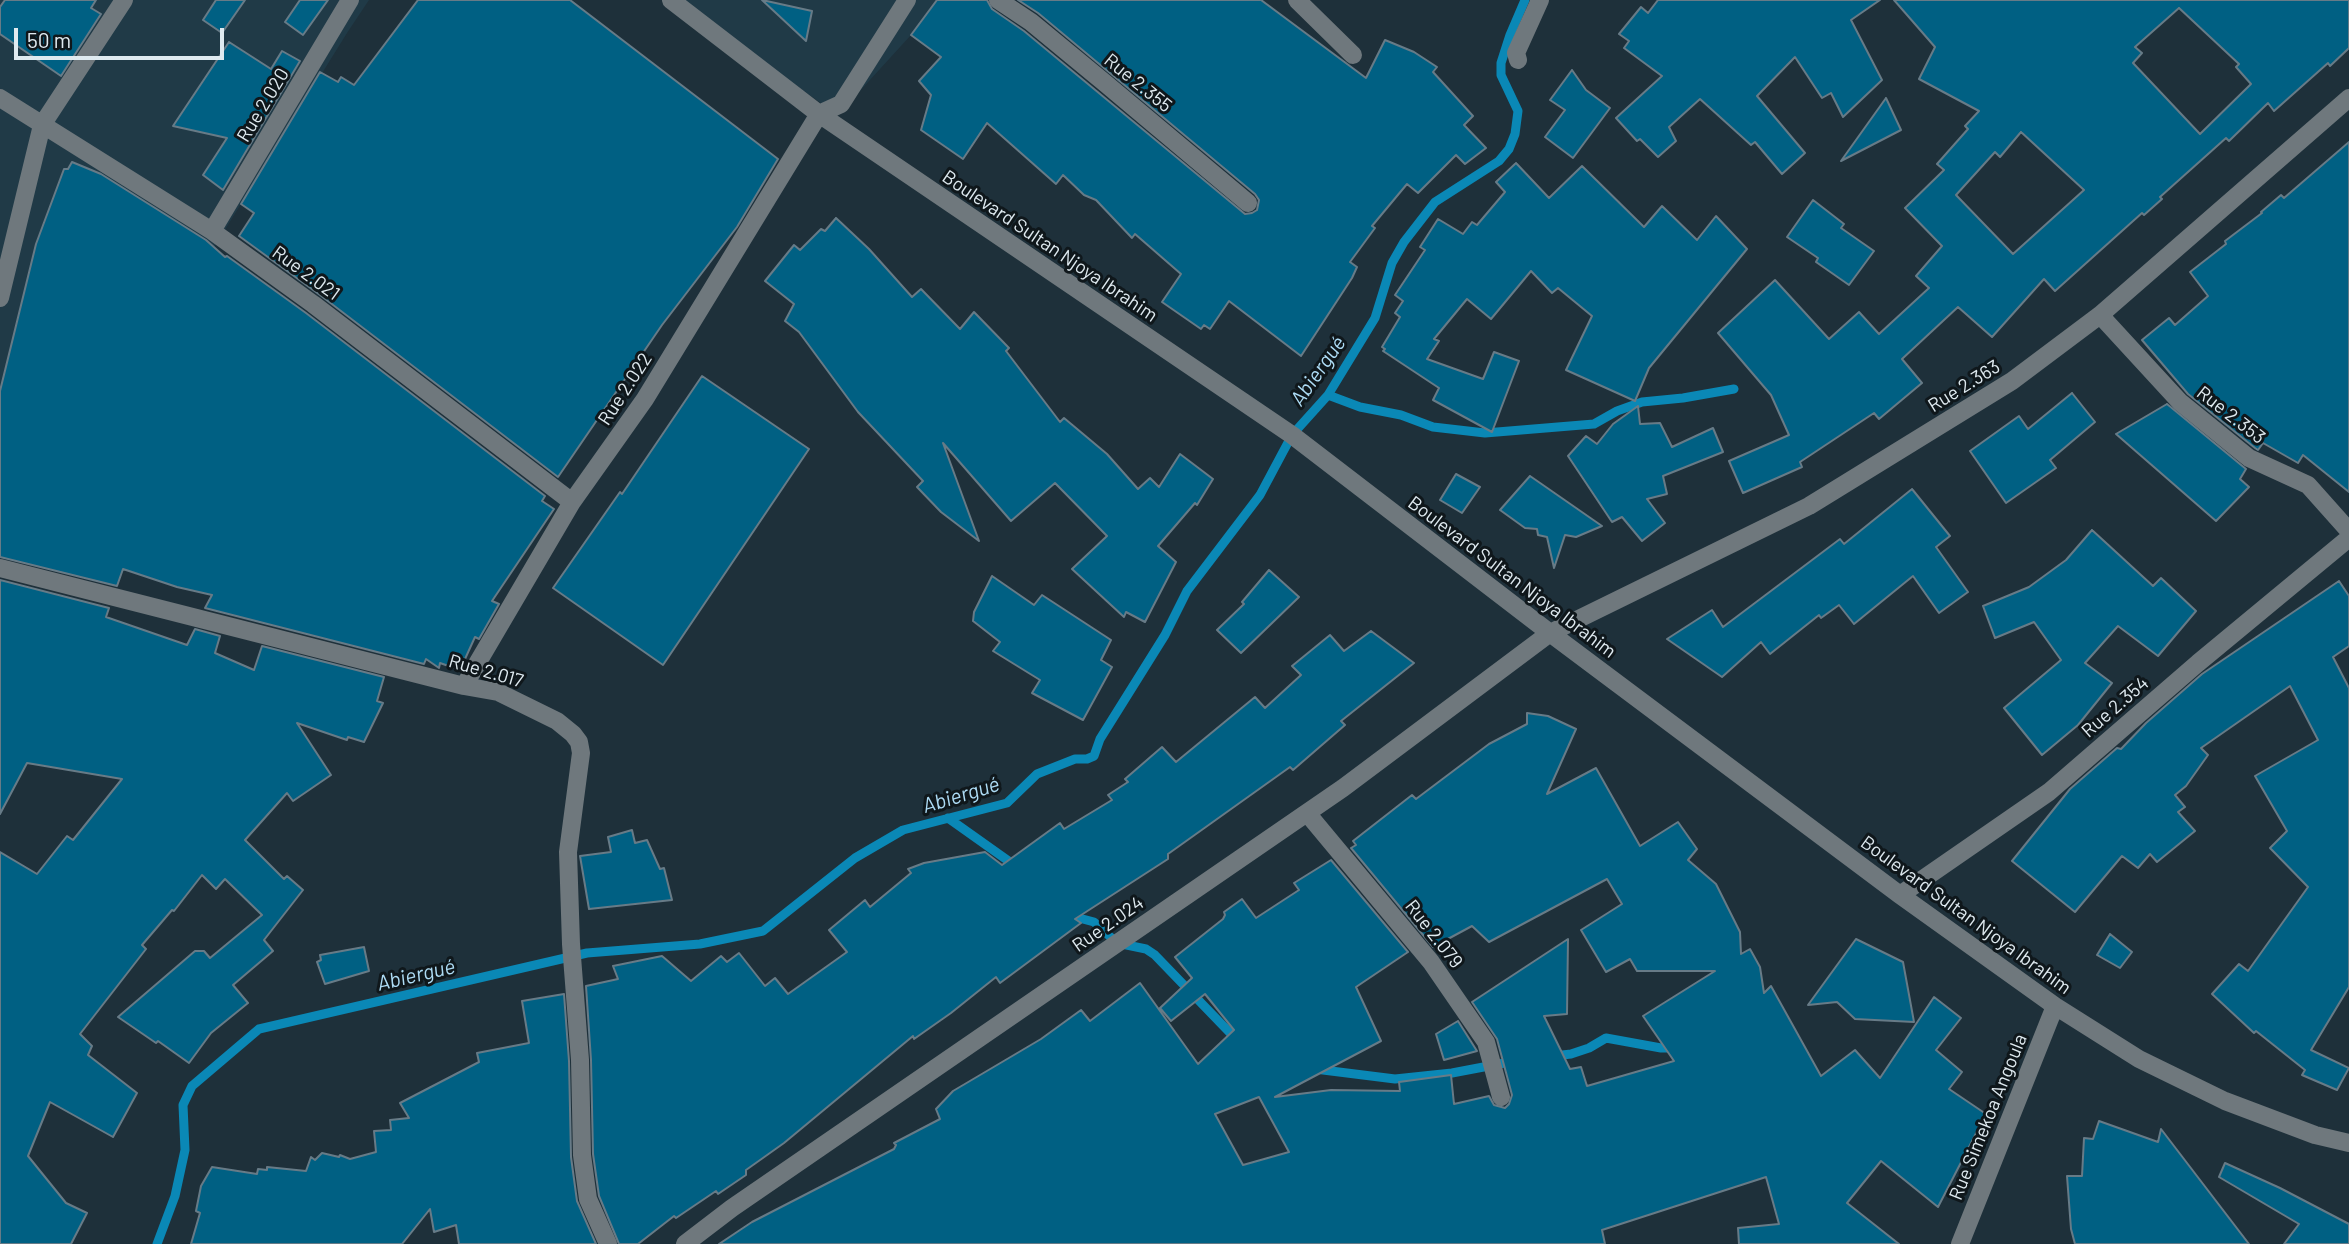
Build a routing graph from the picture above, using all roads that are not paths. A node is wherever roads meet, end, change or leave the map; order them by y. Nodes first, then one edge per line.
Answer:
1 (124, 0) edge
2 (350, 0) edge
3 (671, 0) edge
4 (907, 0) edge
5 (998, 0) edge
6 (1297, 0) edge
7 (1540, 0) edge
8 (1353, 55) dead end
9 (1518, 60) dead end
10 (0, 98) edge
11 (2349, 98) edge
12 (819, 114) junction
13 (42, 125) junction
14 (1248, 203) dead end
15 (212, 231) junction
16 (0, 298) edge
17 (2100, 315) junction
18 (572, 502) junction
19 (2349, 531) edge
20 (2349, 538) edge
21 (0, 568) edge
22 (1550, 634) junction
23 (464, 686) junction
24 (1307, 813) junction
25 (1900, 895) junction
26 (2055, 1006) junction
27 (1501, 1097) dead end
28 (2349, 1143) edge
29 (608, 1244) edge
30 (685, 1244) edge
31 (1960, 1244) edge

1 - 13 street
2 - 15 street, Rue 2.020
3 - 12 street, Boulevard Sultan Njoya Ibrahim
4 - 12 street
5 - 14 street, Rue 2.355
6 - 8 street
7 - 9 street
10 - 13 street, Rue 2.021
11 - 17 street, Rue 2.363
12 - 18 street, Rue 2.022
12 - 22 street, Boulevard Sultan Njoya Ibrahim
13 - 15 street, Rue 2.021
13 - 16 street
15 - 18 street, Rue 2.021
17 - 19 street, Rue 2.353
17 - 22 street, Rue 2.363
18 - 23 street, Rue 2.022
20 - 25 street, Rue 2.354
21 - 23 street, Rue 2.017
22 - 24 street, Rue 2.024
22 - 25 street, Boulevard Sultan Njoya Ibrahim
23 - 29 street, Rue 2.017
24 - 27 street, Rue 2.079
24 - 30 street, Rue 2.024
25 - 26 street, Boulevard Sultan Njoya Ibrahim
26 - 28 street, Boulevard Sultan Njoya Ibrahim
26 - 31 street, Rue Simekoa Angoula

